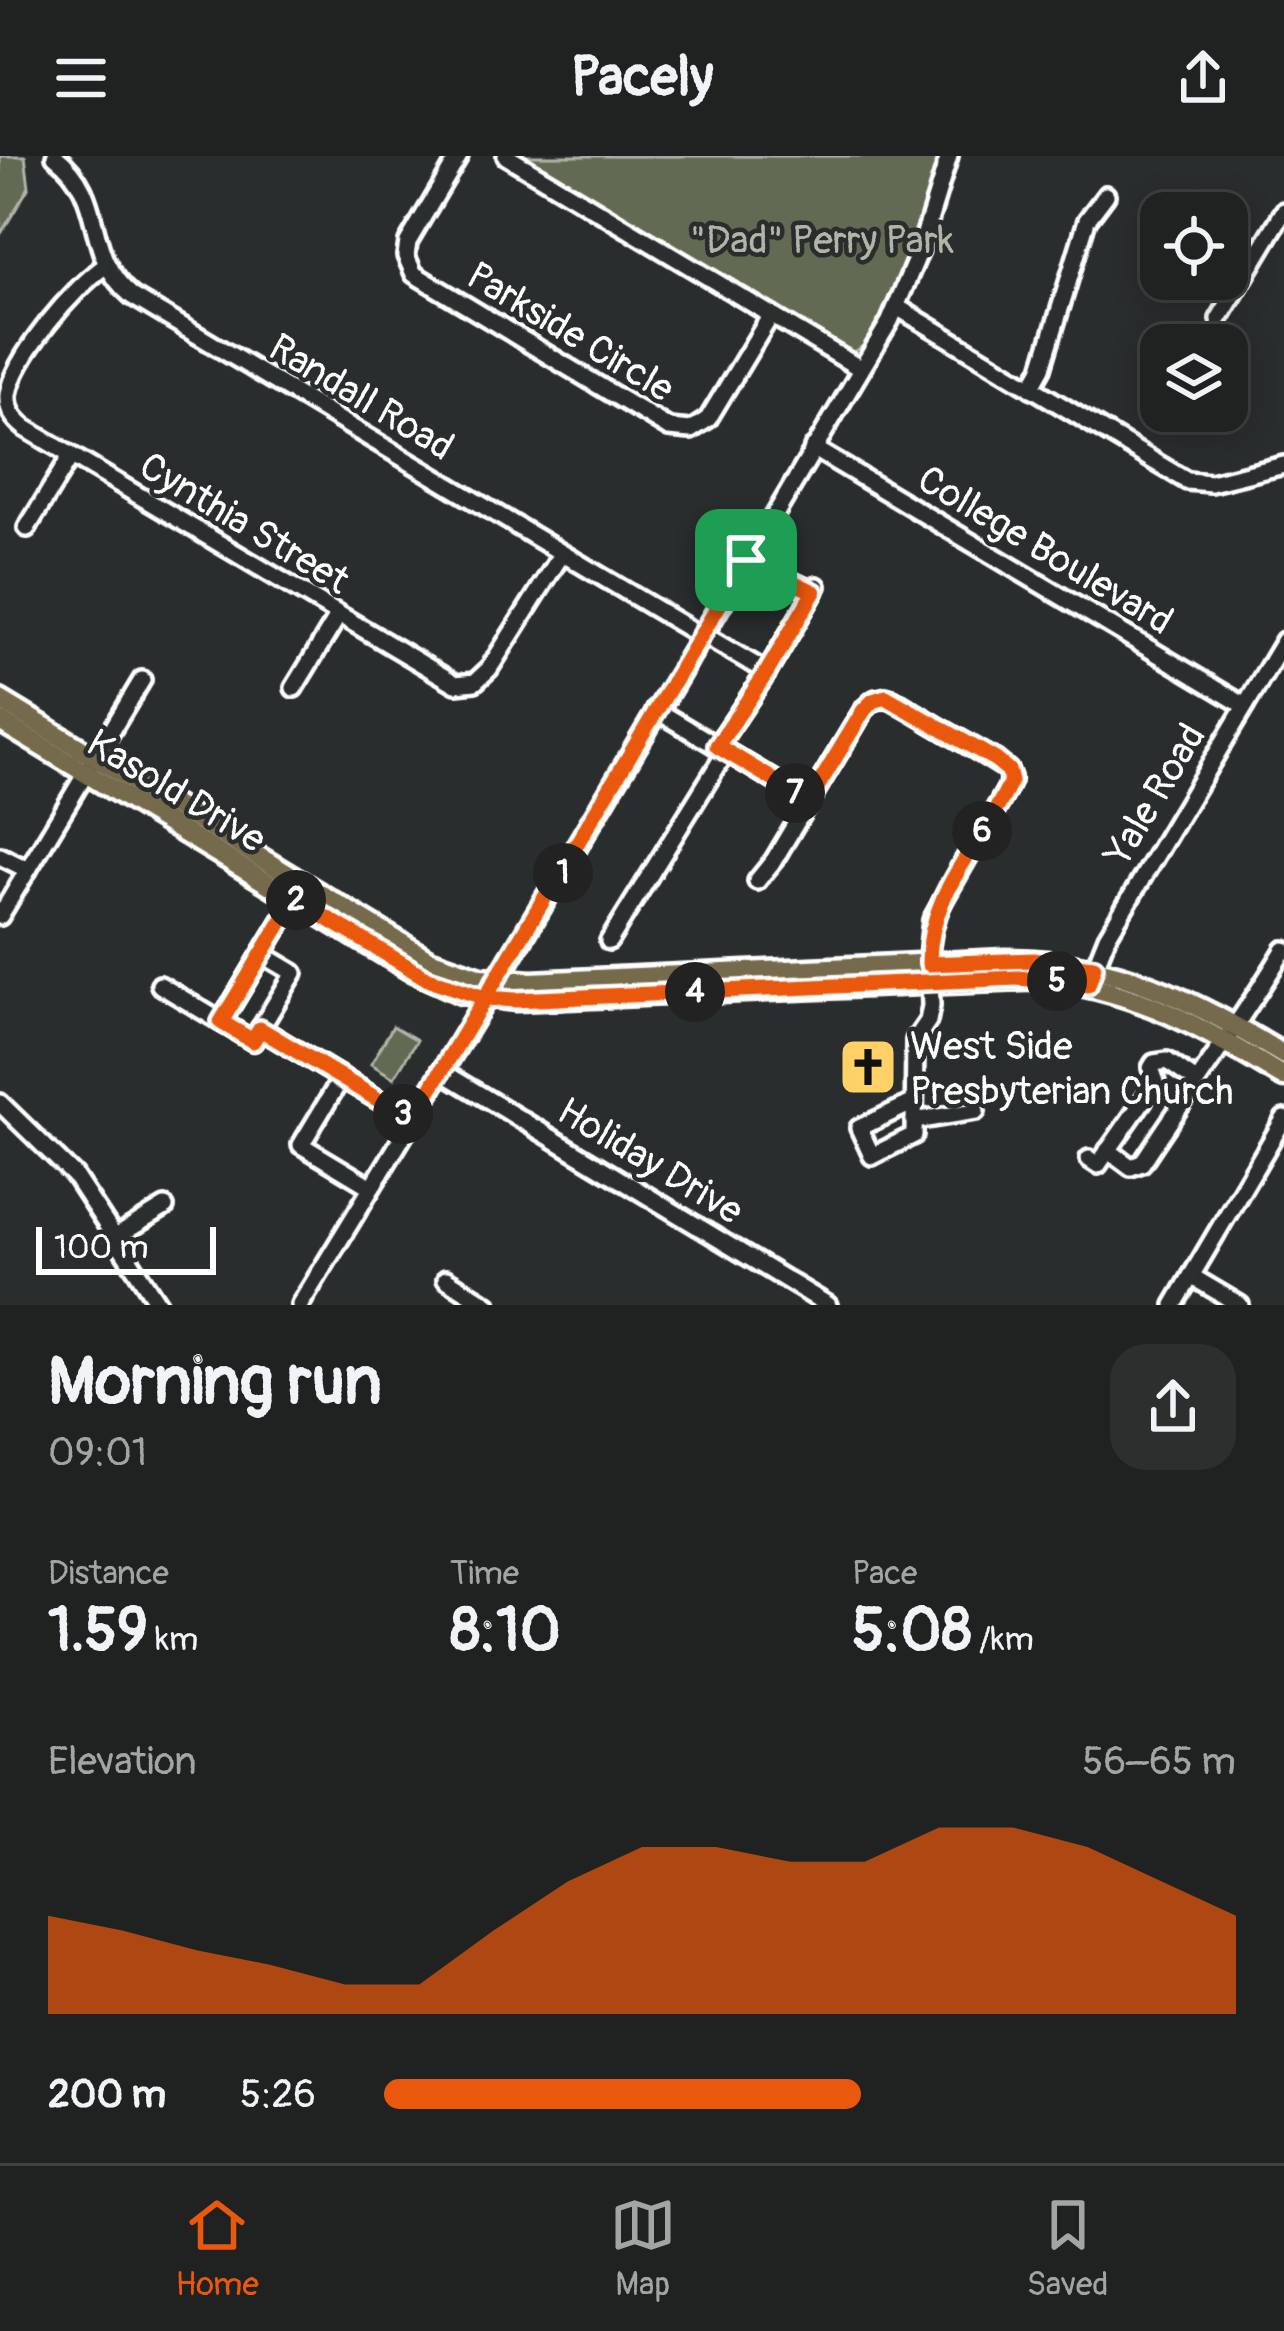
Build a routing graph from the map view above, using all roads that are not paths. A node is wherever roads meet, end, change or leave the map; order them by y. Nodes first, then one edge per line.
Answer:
1 (55, 156) edge
2 (460, 156) edge
3 (506, 156) edge
4 (949, 156) edge
5 (1106, 195) dead end
6 (1284, 211) edge
7 (105, 266) junction
8 (897, 307) junction
9 (771, 315) junction
10 (1219, 320) dead end
11 (861, 368) junction
12 (1031, 388) junction
13 (813, 448) junction
14 (71, 456) junction
15 (1284, 465) edge
16 (27, 528) dead end
17 (562, 554) junction
18 (746, 560) junction
19 (338, 616) junction
20 (701, 635) junction
21 (1284, 641) edge
22 (767, 672) junction
23 (142, 680) dead end
24 (294, 688) dead end
25 (0, 700) edge
26 (1245, 706) junction
27 (656, 710) junction
28 (0, 721) edge
29 (722, 748) junction
30 (91, 766) junction
31 (809, 801) junction
32 (0, 856) edge
33 (28, 870) junction
34 (757, 881) dead end
35 (295, 899) junction
36 (0, 916) edge
37 (609, 941) dead end
38 (1284, 950) edge
39 (262, 954) junction
40 (929, 973) junction
41 (1091, 976) junction
42 (498, 980) junction
43 (160, 985) dead end
44 (485, 998) junction
45 (221, 1022) junction
46 (260, 1029) junction
47 (1230, 1034) junction
48 (1284, 1055) edge
49 (441, 1071) junction
50 (1284, 1077) edge
51 (342, 1078) junction
52 (1196, 1081) junction
53 (0, 1102) edge
54 (914, 1102) junction
55 (976, 1112) dead end
56 (1284, 1119) edge
57 (412, 1120) junction
58 (914, 1121) junction
59 (1108, 1150) junction
60 (1089, 1159) dead end
61 (371, 1187) junction
62 (165, 1208) dead end
63 (116, 1237) junction
64 (1191, 1276) junction
65 (446, 1280) dead end
66 (159, 1305) edge
67 (300, 1305) edge
68 (488, 1305) edge
69 (828, 1305) edge
70 (1174, 1305) edge
71 (1240, 1305) edge

1 - 7 street
2 - 9 street, Parkside Circle
3 - 9 street
4 - 8 street
5 - 12 street
6 - 10 street
7 - 14 street, Cynthia Street
7 - 17 street, Randall Road
8 - 11 street
8 - 12 street
9 - 11 street
11 - 13 street
12 - 15 street
13 - 18 street
13 - 26 street, College Boulevard
14 - 16 street
14 - 19 street, Cynthia Street
17 - 19 street, Cynthia Street
17 - 20 street, Randall Road
18 - 20 street
18 - 22 street
19 - 24 street
20 - 22 street, Randall Road
20 - 27 street
21 - 26 street, Yale Road
22 - 29 street
23 - 30 street
25 - 30 main road, Kasold Drive
26 - 41 street, Yale Road
27 - 29 street
27 - 42 street
28 - 30 main road, Kasold Drive
29 - 31 street
29 - 37 street
30 - 33 street
30 - 35 main road, Kasold Drive
30 - 42 main road, Kasold Drive
31 - 34 street
31 - 40 street
32 - 33 street
33 - 36 street
35 - 39 street
35 - 44 main road, Kasold Drive
38 - 47 street
39 - 45 street
39 - 46 street
40 - 41 main road, Kasold Drive
40 - 42 main road, Kasold Drive
40 - 44 main road, Kasold Drive
40 - 54 street
41 - 47 main road, Kasold Drive
42 - 44 street
43 - 45 street
44 - 49 street
45 - 46 street
46 - 51 street
47 - 48 main road, Kasold Drive
47 - 50 main road, Kasold Drive
47 - 52 street
49 - 57 street
49 - 69 street, Holiday Drive
51 - 57 street
51 - 61 street
52 - 59 street
52 - 59 street
53 - 63 street
54 - 58 street
54 - 58 street
55 - 58 street
56 - 64 street
57 - 61 street
59 - 60 street
61 - 67 street
62 - 63 street
63 - 66 street
64 - 70 street
64 - 71 street
65 - 68 street

